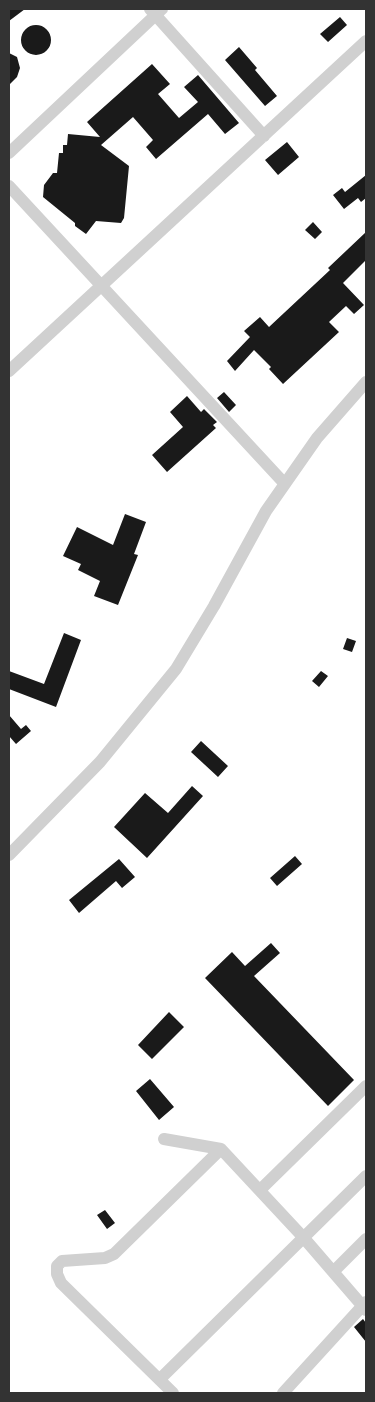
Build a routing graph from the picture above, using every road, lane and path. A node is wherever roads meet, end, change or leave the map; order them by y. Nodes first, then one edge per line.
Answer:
1 (156, 11) edge
2 (366, 41) edge
3 (264, 136) junction
4 (9, 153) edge
5 (9, 186) edge
6 (101, 285) junction
7 (9, 371) edge
8 (366, 382) edge
9 (284, 483) junction
10 (9, 855) edge
11 (366, 1086) edge
12 (164, 1139) dead end
13 (221, 1149) junction
14 (366, 1176) edge
15 (260, 1190) junction
16 (303, 1237) junction
17 (366, 1239) edge
18 (333, 1272) junction
19 (365, 1306) edge
20 (160, 1380) junction
21 (172, 1393) edge
22 (283, 1393) edge

1 - 3 lane
1 - 4 lane
2 - 3 lane
3 - 6 lane
5 - 6 lane
6 - 7 lane
6 - 9 lane
8 - 9 lane
9 - 10 lane
11 - 15 lane
12 - 13 lane
13 - 15 lane
13 - 20 lane
14 - 16 lane
15 - 16 lane
16 - 18 lane
16 - 20 lane
17 - 18 lane
18 - 19 lane
19 - 22 lane
20 - 21 lane

